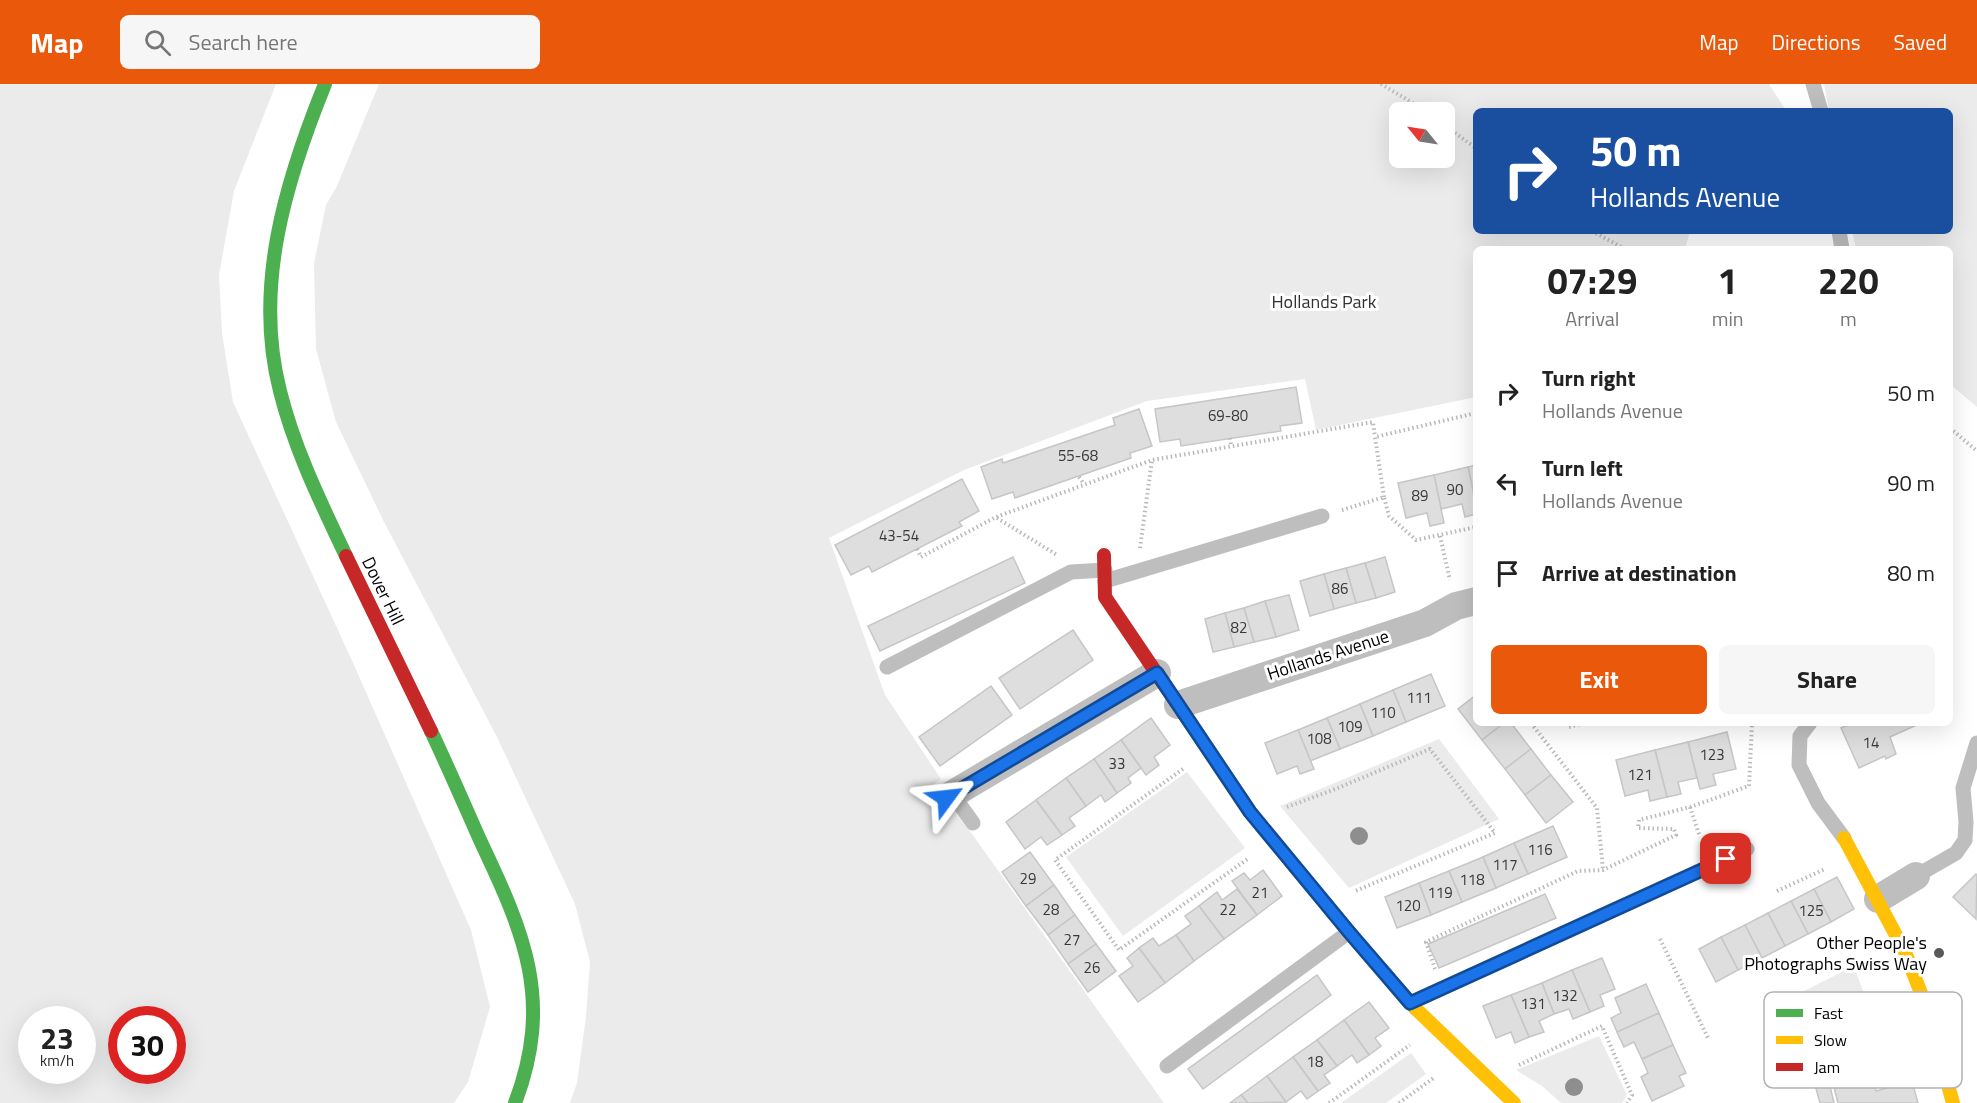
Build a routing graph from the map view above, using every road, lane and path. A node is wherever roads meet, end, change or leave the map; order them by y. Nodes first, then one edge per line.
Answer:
1 (325, 84) edge
2 (1381, 84) edge
3 (1813, 84) edge
4 (1411, 102) edge
5 (1820, 108) edge
6 (1455, 133) edge
7 (1473, 146) edge
8 (1598, 234) edge
9 (1620, 246) edge
10 (1473, 414) edge
11 (1953, 431) edge
12 (1375, 437) junction
13 (1230, 438) dead end
14 (1231, 445) junction
15 (1977, 451) edge
16 (1152, 460) junction
17 (1079, 477) dead end
18 (1084, 484) junction
19 (1383, 497) junction
20 (1322, 516) joint
21 (996, 517) junction
22 (1473, 528) edge
23 (1440, 536) junction
24 (1142, 543) dead end
25 (917, 549) dead end
26 (1104, 555) dead end
27 (1059, 556) dead end
28 (1105, 576) junction
29 (1451, 586) dead end
30 (1473, 602) edge
31 (887, 667) dead end
32 (1157, 673) junction
33 (1178, 705) junction
34 (1533, 726) edge
35 (1752, 726) edge
36 (1808, 726) edge
37 (1977, 742) edge
38 (1190, 765) dead end
39 (949, 796) joint
40 (1690, 807) junction
41 (1278, 810) dead end
42 (973, 823) dead end
43 (1700, 837) dead end
44 (1844, 838) joint
45 (1747, 849) dead end
46 (1855, 856) junction
47 (1250, 857) dead end
48 (1603, 870) junction
49 (1916, 876) joint
50 (1777, 891) dead end
51 (1354, 892) dead end
52 (1878, 898) junction
53 (1349, 932) junction
54 (1660, 939) dead end
55 (1435, 970) dead end
56 (1921, 992) edge
57 (1410, 1003) junction
58 (1708, 1038) dead end
59 (1416, 1041) dead end
60 (1518, 1065) dead end
61 (1167, 1066) dead end
62 (1435, 1077) dead end
63 (1949, 1088) edge
64 (515, 1103) edge
65 (1329, 1103) edge
66 (1399, 1103) edge
67 (1514, 1103) edge
68 (1627, 1103) edge
69 (1953, 1103) edge

1 - 64 main road, Dover Hill
2 - 4 path
3 - 5 lane
6 - 7 path
8 - 9 path
10 - 12 path
11 - 15 path
12 - 14 path
12 - 19 path
13 - 14 path
14 - 16 path
16 - 18 path
16 - 24 path
17 - 18 path
18 - 21 path
19 - 20 path
19 - 23 path
20 - 28 lane
21 - 25 path
21 - 27 path
22 - 23 path
23 - 29 path
26 - 28 main road
28 - 31 lane
28 - 32 main road
30 - 33 street, Hollands Avenue
32 - 33 main road
32 - 39 street
33 - 53 main road
34 - 48 path
35 - 40 path
36 - 44 lane
37 - 49 lane
38 - 47 path
39 - 42 lane
40 - 43 path
40 - 48 path
41 - 51 path
44 - 46 main road
45 - 57 lane
46 - 50 path
46 - 52 main road
48 - 55 path
49 - 52 street
52 - 56 main road
53 - 57 main road
53 - 61 lane
54 - 58 path
57 - 67 main road
59 - 65 path
60 - 68 path
62 - 66 path
63 - 69 main road

